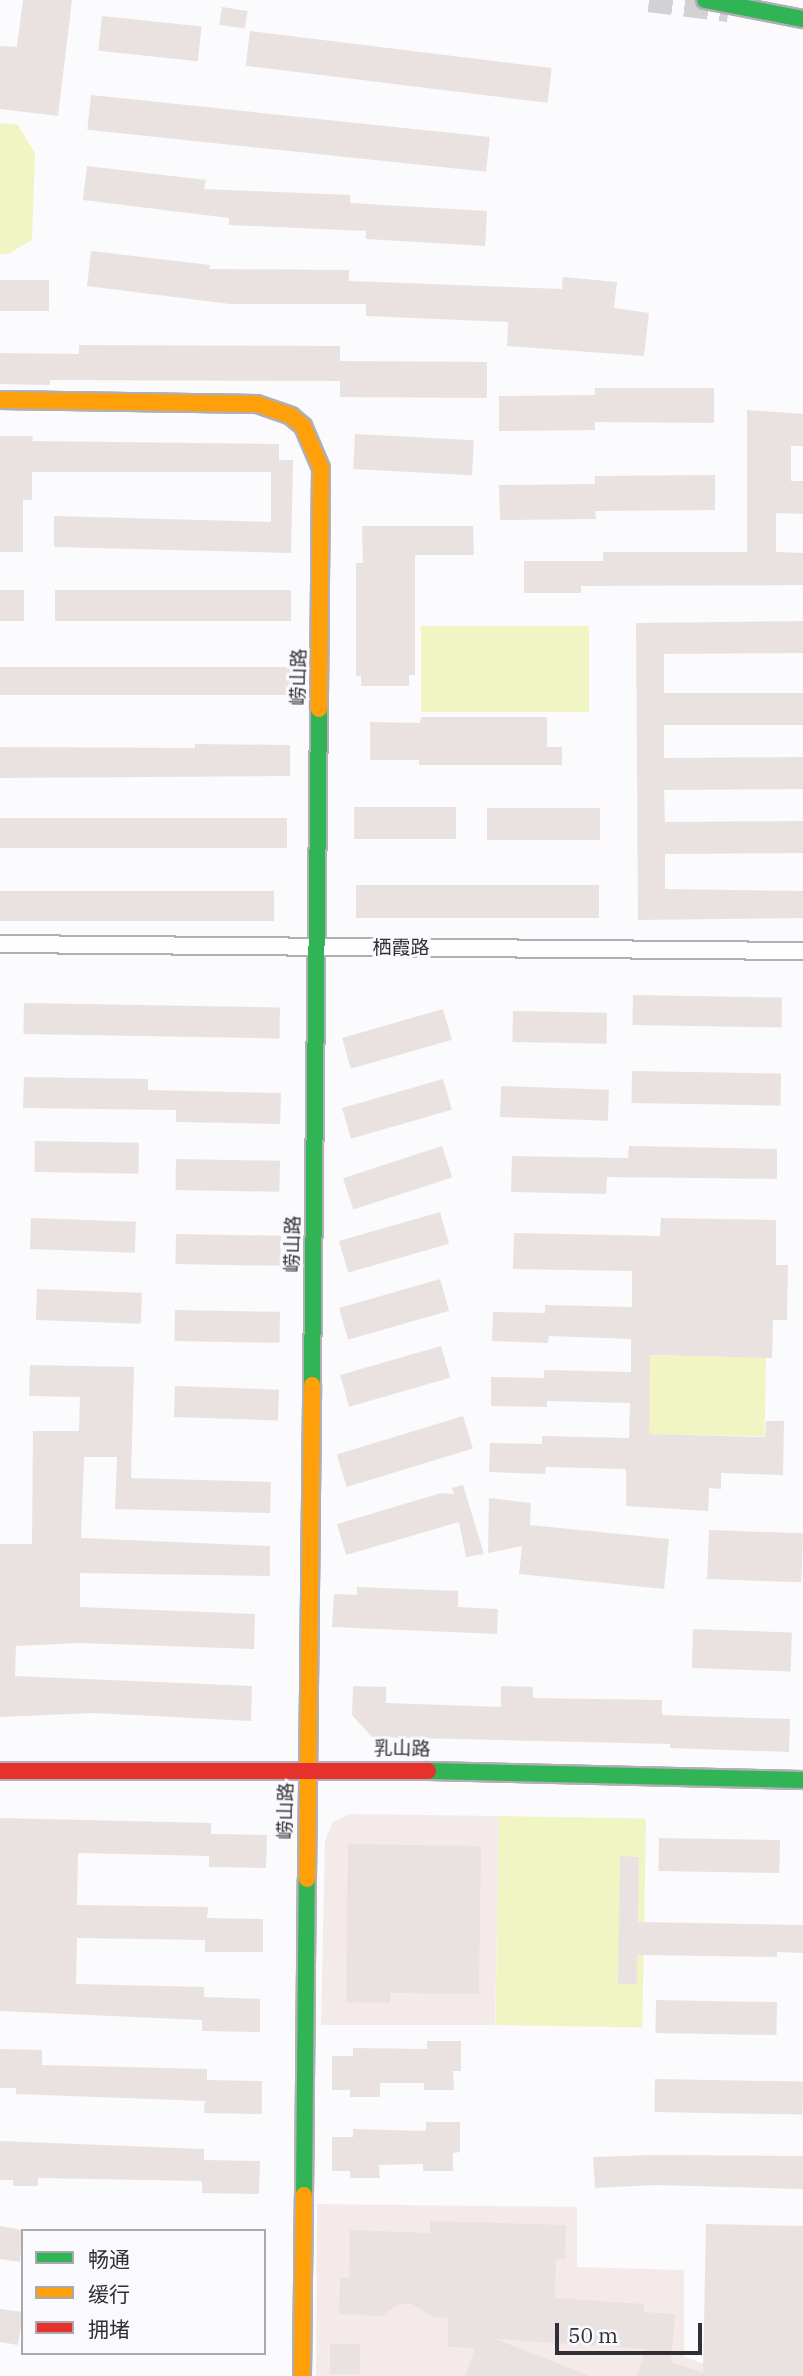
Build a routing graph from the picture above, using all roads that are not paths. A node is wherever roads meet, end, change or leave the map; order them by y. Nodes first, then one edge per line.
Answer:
1 (705, 0) edge
2 (803, 19) edge
3 (0, 400) edge
4 (0, 944) edge
5 (317, 947) junction
6 (803, 951) edge
7 (308, 1768) junction
8 (0, 1772) edge
9 (803, 1780) edge
10 (302, 2376) edge

1 - 2 street
3 - 5 street, 崂山路
4 - 5 street, 栖霞路
5 - 6 street, 栖霞路
5 - 7 street, 崂山路
7 - 8 street, 乳山路
7 - 9 street, 乳山路
7 - 10 street, 崂山路

